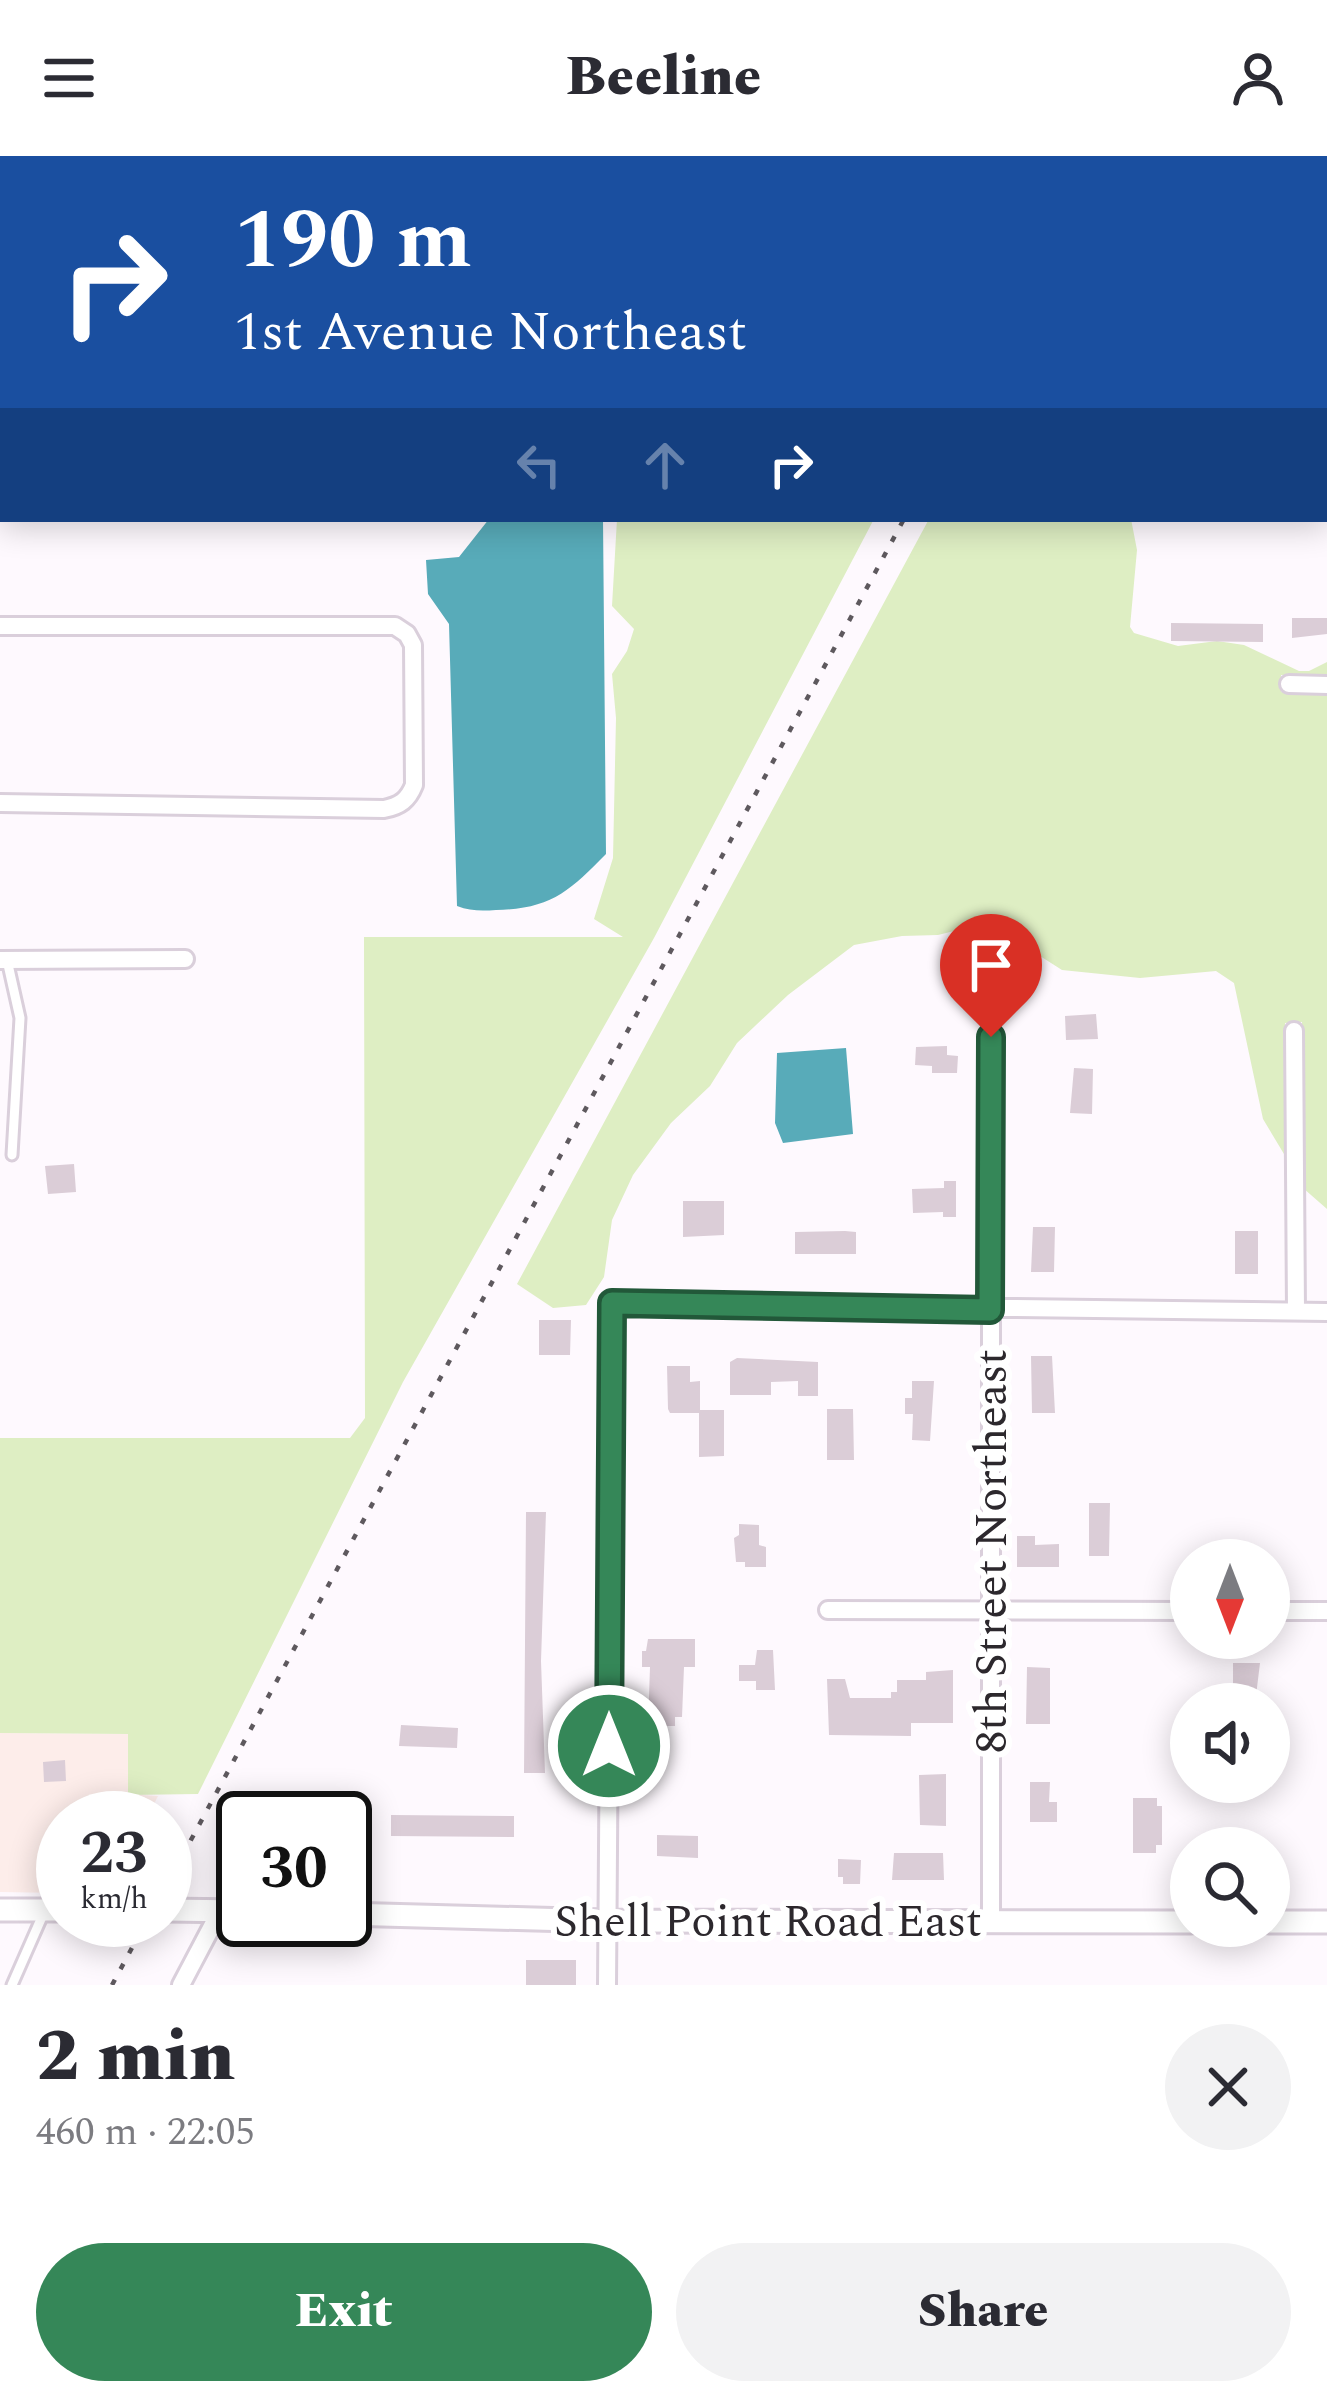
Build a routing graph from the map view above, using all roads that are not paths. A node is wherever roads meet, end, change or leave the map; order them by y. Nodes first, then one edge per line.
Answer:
1 (0, 626) edge
2 (1289, 684) dead end
3 (1327, 685) edge
4 (0, 803) edge
5 (185, 959) dead end
6 (3, 960) edge
7 (1294, 1031) dead end
8 (991, 1037) dead end
9 (12, 1155) dead end
10 (990, 1310) junction
11 (1296, 1312) junction
12 (1327, 1312) edge
13 (828, 1610) dead end
14 (990, 1610) junction
15 (1170, 1611) edge
16 (1290, 1611) edge
17 (1327, 1611) edge
18 (0, 1910) edge
19 (36, 1910) edge
20 (372, 1915) edge
21 (607, 1921) junction
22 (991, 1921) junction
23 (1170, 1922) edge
24 (1290, 1922) edge
25 (1327, 1922) edge
26 (216, 1934) edge
27 (36, 1943) edge
28 (13, 1985) edge
29 (181, 1985) edge
30 (607, 1985) edge

1 - 4 street
2 - 3 street
5 - 6 street
6 - 9 lane
7 - 11 street
8 - 10 street, 8th Street Northeast
10 - 11 street
10 - 14 street, 8th Street Northeast
10 - 21 street
11 - 12 street
13 - 14 street
14 - 15 street
14 - 22 street, 8th Street Northeast
16 - 17 street
18 - 19 street
20 - 21 street, Shell Point Road East
21 - 22 street, Shell Point Road East
21 - 30 street
22 - 23 street, Shell Point Road East
24 - 25 street
26 - 29 street
27 - 28 lane

